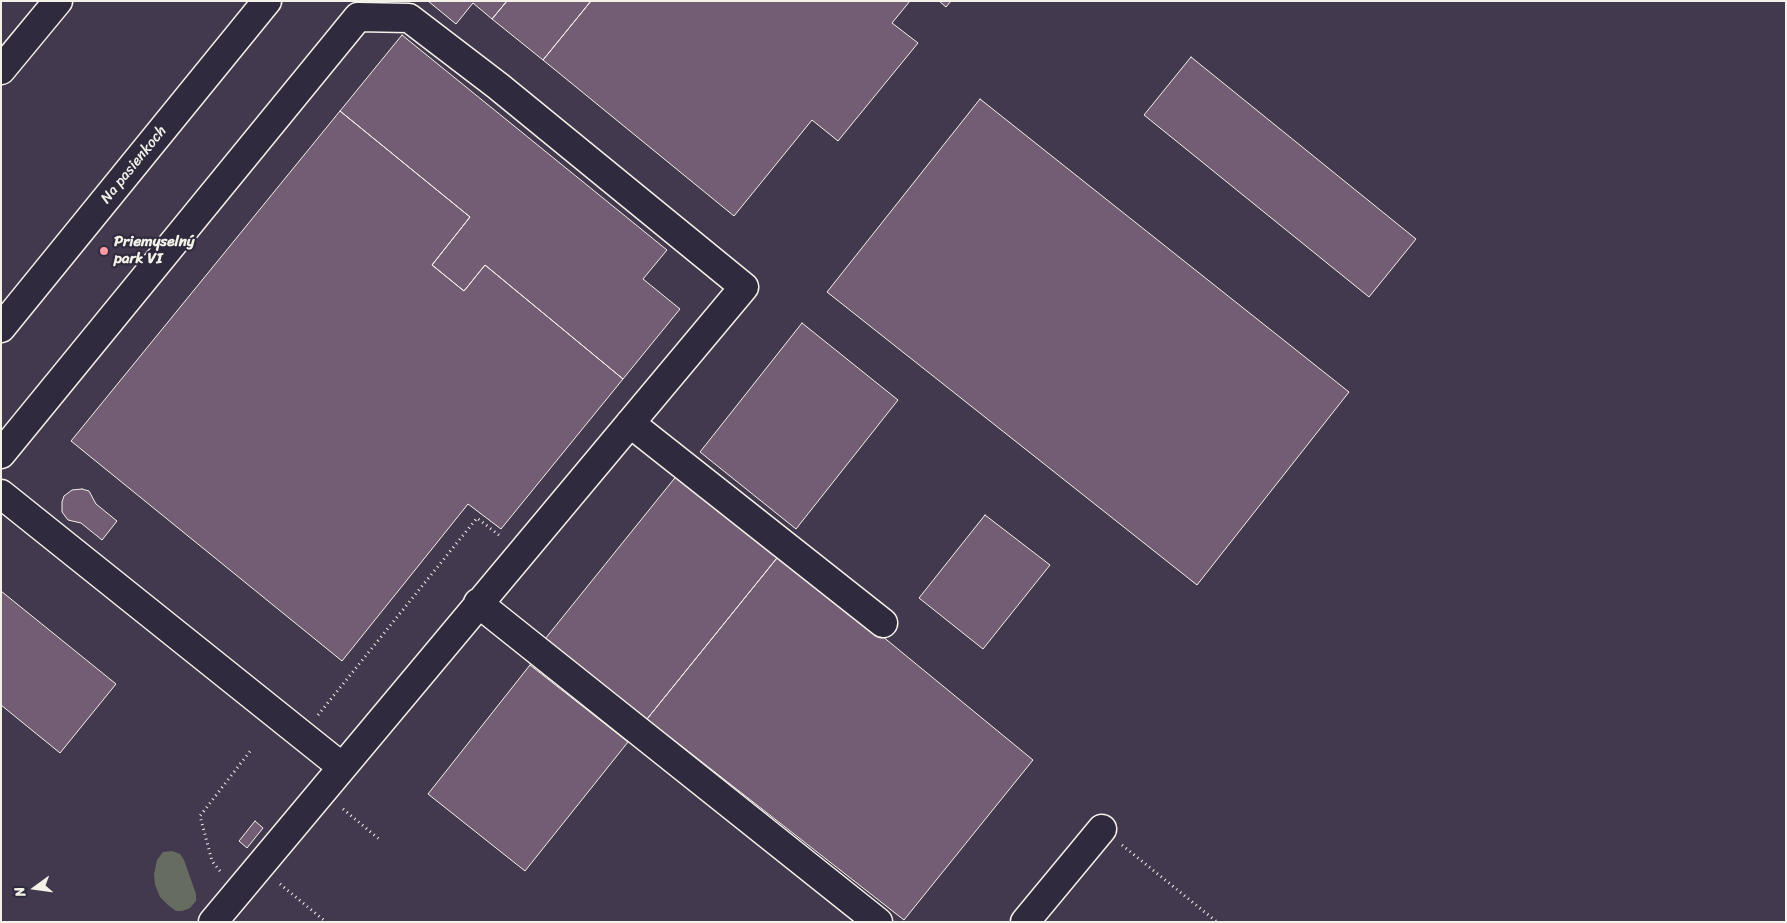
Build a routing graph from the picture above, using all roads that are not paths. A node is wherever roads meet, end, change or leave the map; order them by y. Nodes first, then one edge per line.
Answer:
1 (58, 1) edge
2 (267, 1) edge
3 (1, 70) edge
4 (1, 328) edge
5 (630, 422) junction
6 (1, 454) edge
7 (1, 494) edge
8 (478, 604) junction
9 (883, 623) dead end
10 (342, 767) junction
11 (1102, 829) road end
12 (213, 922) edge
13 (878, 922) edge
14 (1024, 922) edge

1 - 3 street
2 - 4 street, Na pasienkoch
5 - 6 street
5 - 8 street
5 - 9 street
7 - 10 street
8 - 10 street
8 - 13 street
10 - 12 street
11 - 14 street

